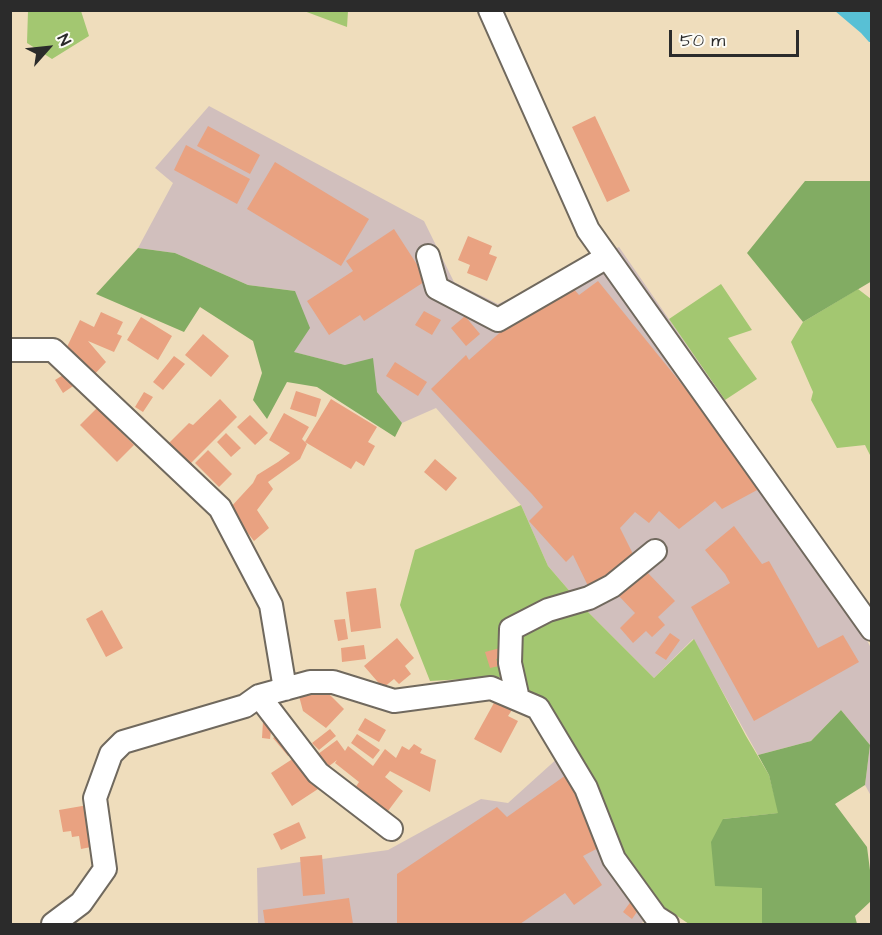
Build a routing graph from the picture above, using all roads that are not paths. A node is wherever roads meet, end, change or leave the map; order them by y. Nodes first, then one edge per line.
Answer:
1 (490, 10) edge
2 (428, 256) dead end
3 (607, 257) junction
4 (10, 350) edge
5 (655, 551) dead end
6 (872, 629) edge
7 (285, 689) junction
8 (259, 696) junction
9 (518, 699) junction
10 (391, 829) dead end
11 (53, 924) edge
12 (667, 924) edge

1 - 3 street
2 - 3 street
3 - 6 street
4 - 7 street
5 - 9 street
7 - 8 street
7 - 9 street
8 - 10 street
8 - 11 street
9 - 12 street

